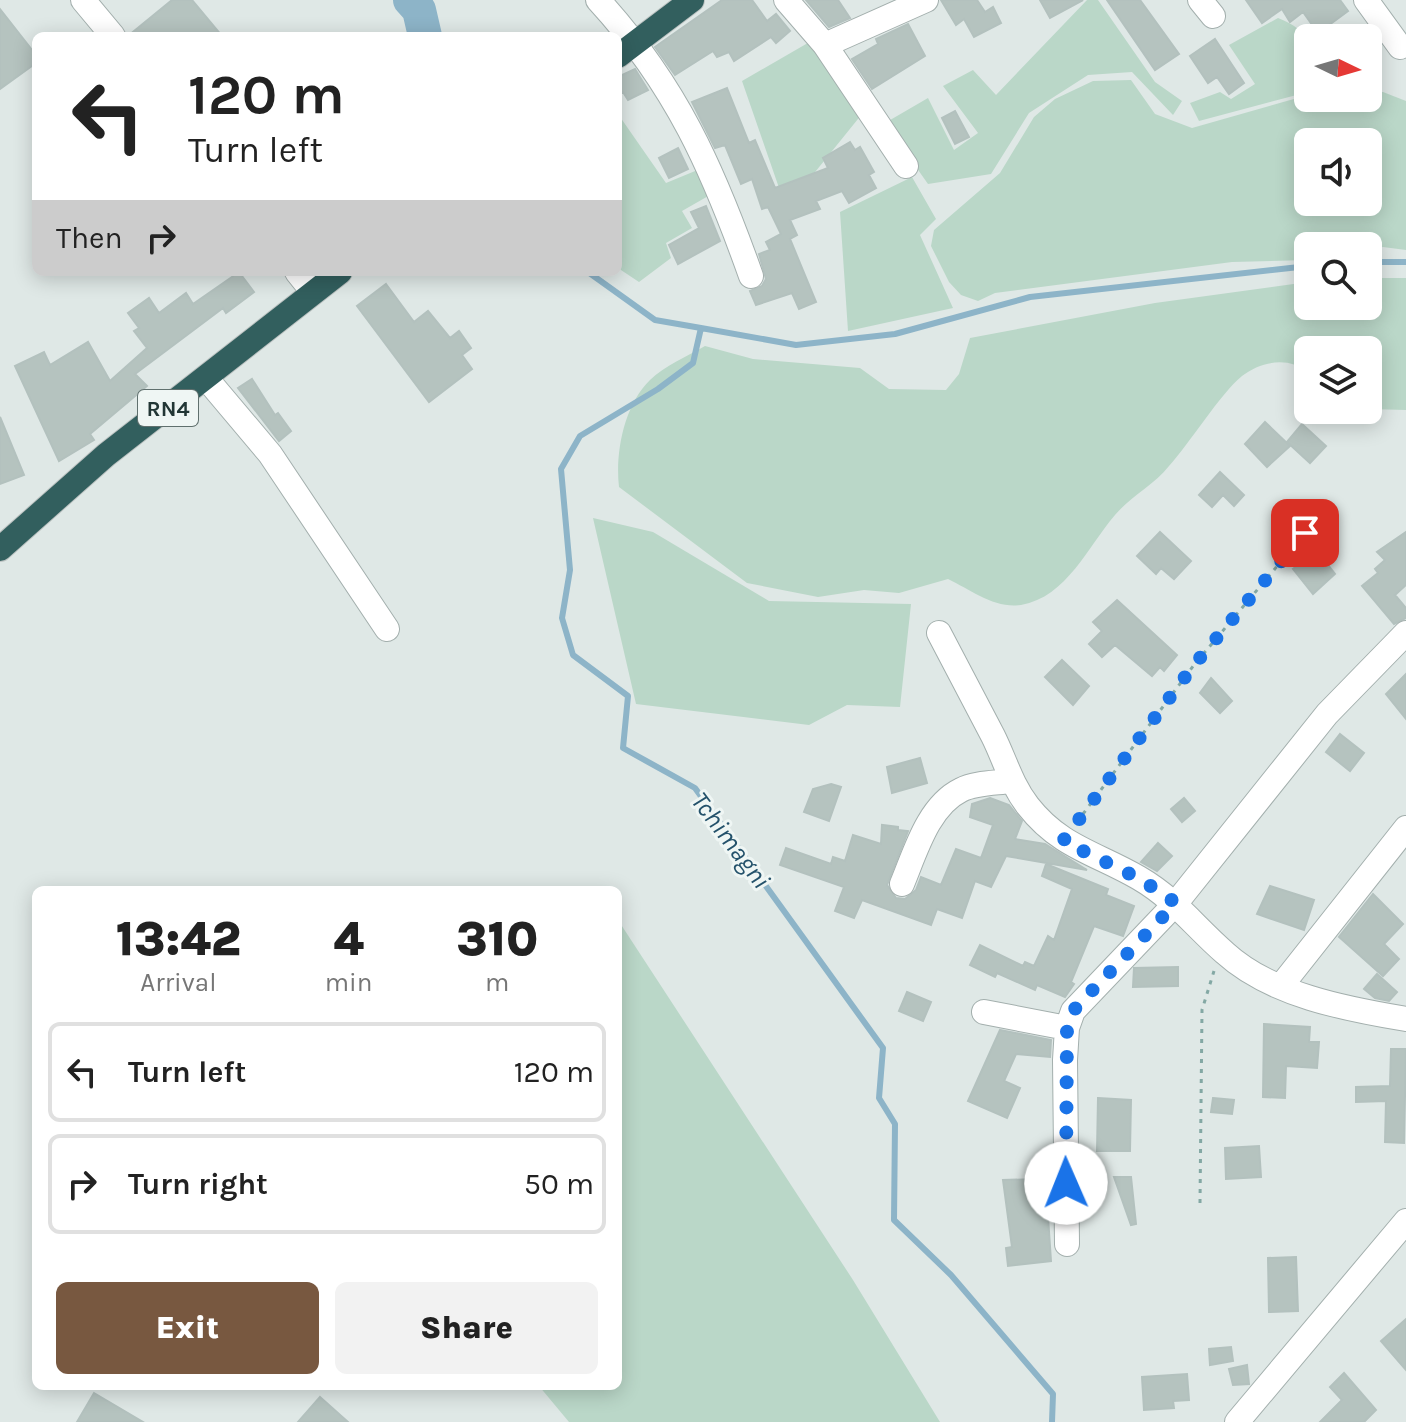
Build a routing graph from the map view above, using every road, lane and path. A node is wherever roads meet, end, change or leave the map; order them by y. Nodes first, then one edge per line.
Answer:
1 (83, 0) edge
2 (598, 0) edge
3 (692, 0) edge
4 (786, 0) edge
5 (926, 0) edge
6 (1366, 0) edge
7 (110, 32) edge
8 (617, 32) edge
9 (825, 45) junction
10 (1400, 47) dead end
11 (627, 48) edge
12 (906, 166) dead end
13 (300, 276) edge
14 (335, 276) edge
15 (751, 276) dead end
16 (313, 292) junction
17 (206, 378) junction
18 (1305, 533) dead end
19 (0, 549) edge
20 (387, 629) dead end
21 (939, 633) dead end
22 (1406, 633) edge
23 (1010, 781) junction
24 (1406, 828) edge
25 (1063, 841) junction
26 (902, 884) dead end
27 (1176, 903) junction
28 (1225, 954) junction
29 (1281, 986) junction
30 (984, 1012) dead end
31 (1406, 1019) edge
32 (1067, 1028) junction
33 (1200, 1203) dead end
34 (1406, 1221) edge
35 (1067, 1244) dead end
36 (1237, 1422) edge

1 - 7 street
2 - 8 street
3 - 11 highway
4 - 9 street
5 - 9 street
6 - 10 street
9 - 12 street
11 - 15 street
13 - 16 street
14 - 16 highway, RN4
16 - 17 highway, RN4
17 - 19 highway, RN4
17 - 20 street
18 - 25 path
21 - 23 street
22 - 27 street
23 - 25 street
23 - 26 street
24 - 29 street
25 - 27 street
27 - 28 street
27 - 32 street
28 - 29 street
28 - 33 path
29 - 31 street
30 - 32 street
32 - 35 street
34 - 36 street

